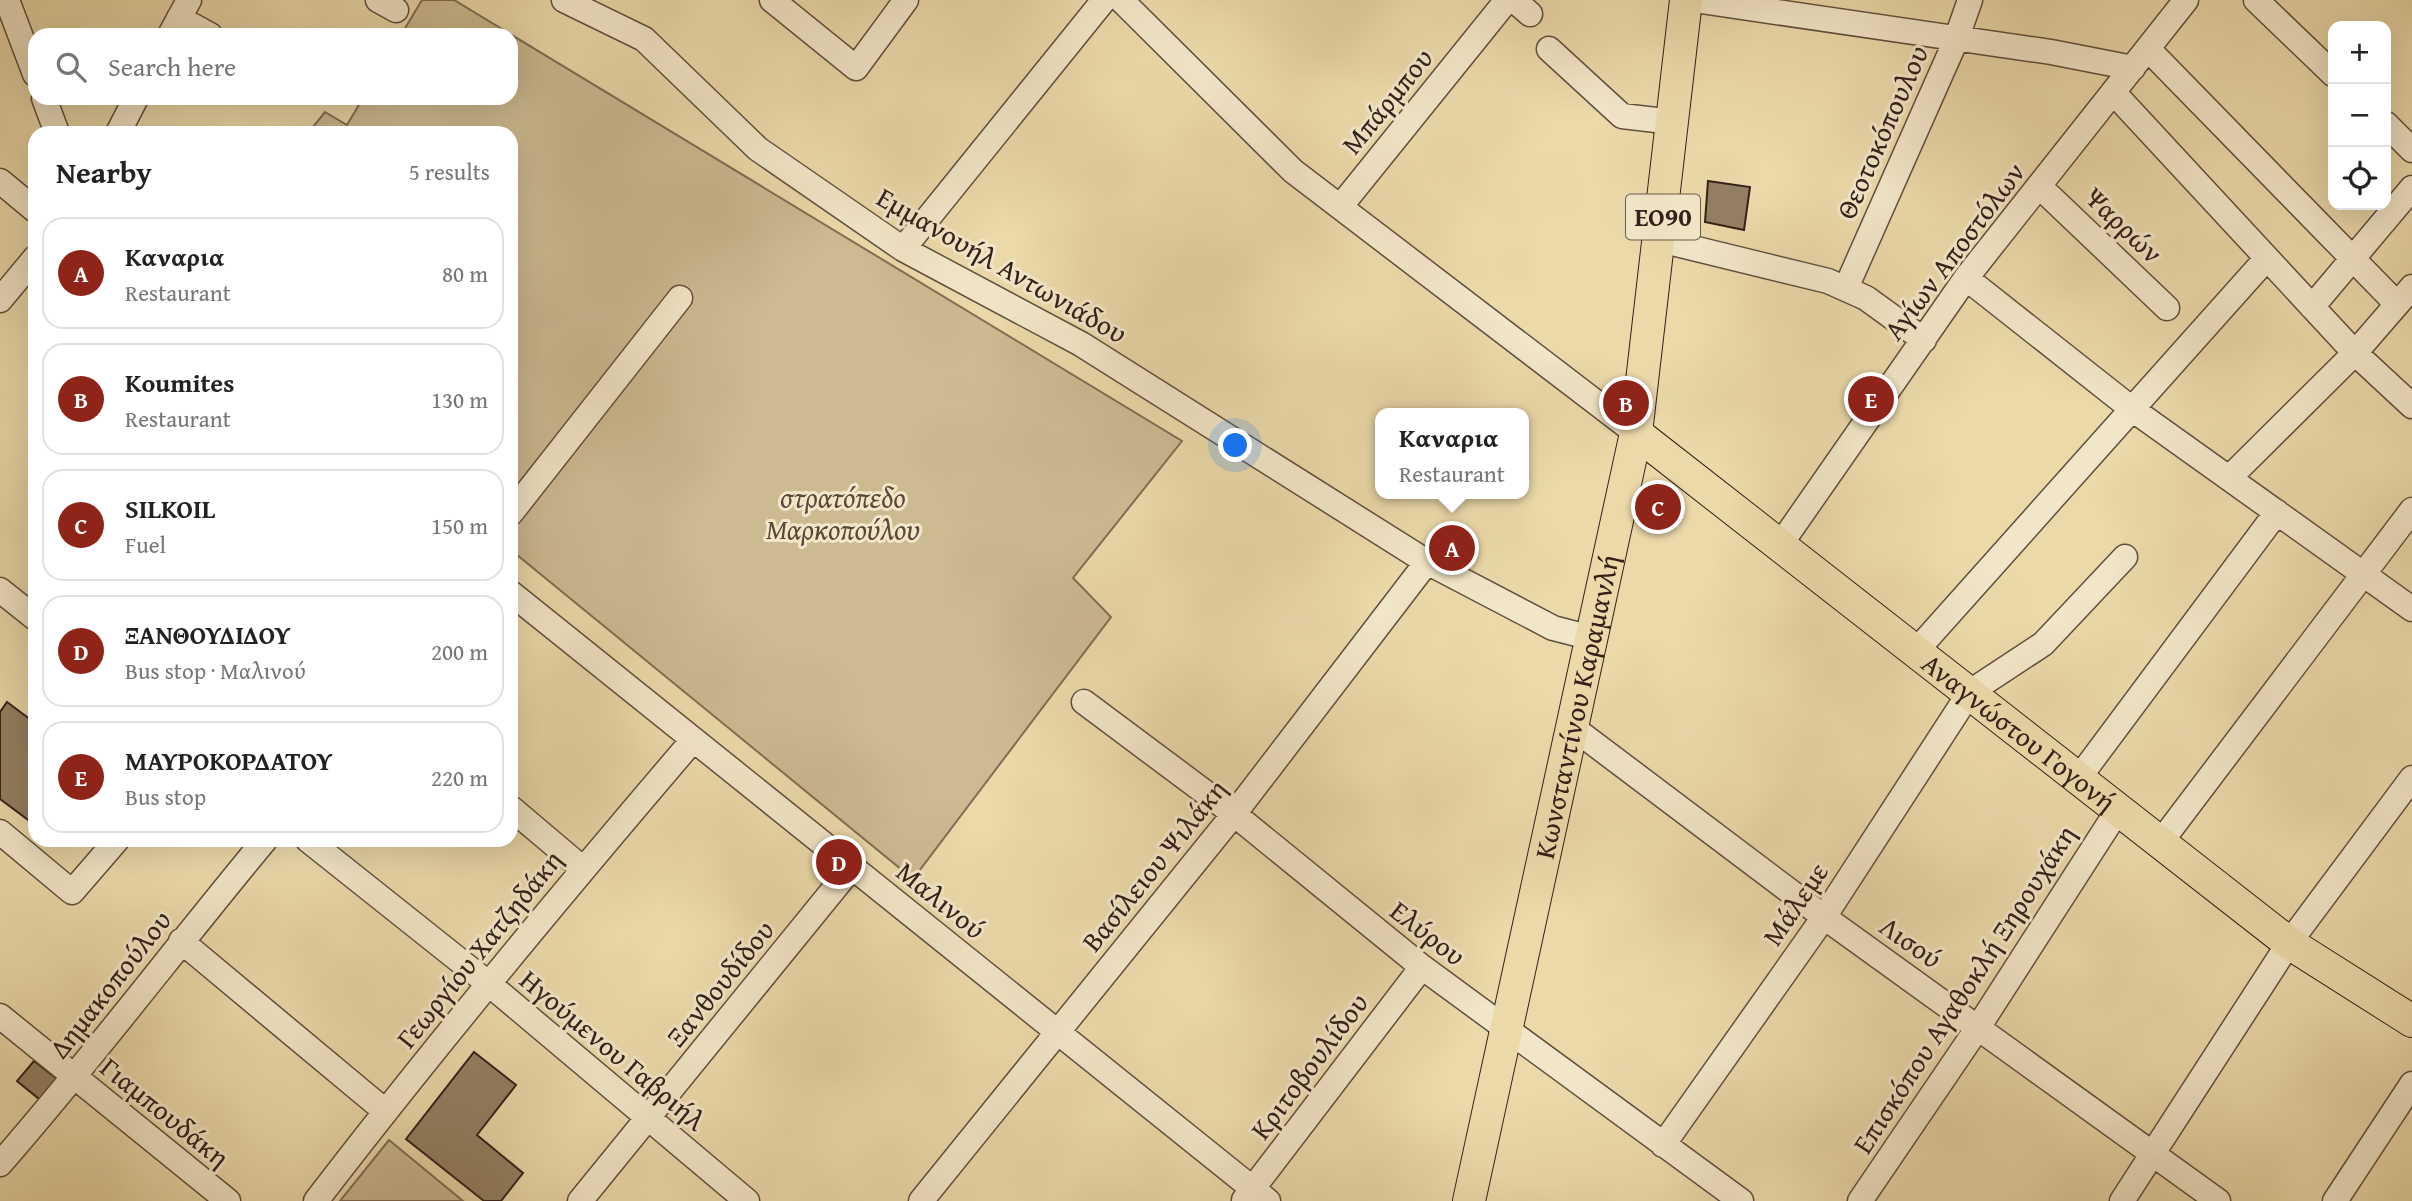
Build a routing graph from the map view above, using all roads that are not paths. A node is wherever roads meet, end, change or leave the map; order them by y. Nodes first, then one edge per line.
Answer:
1 (7, 0) edge
2 (564, 0) edge
3 (772, 0) edge
4 (906, 0) edge
5 (1104, 0) edge
6 (1121, 0) edge
7 (1507, 0) edge
8 (1686, 0) edge
9 (1694, 0) edge
10 (1970, 0) edge
11 (2186, 0) edge
12 (2256, 0) edge
13 (179, 18) edge
14 (197, 28) edge
15 (1956, 40) junction
16 (1549, 49) dead end
17 (28, 56) edge
18 (2140, 58) junction
19 (2328, 69) edge
20 (2113, 92) junction
21 (47, 105) edge
22 (132, 105) edge
23 (1673, 122) junction
24 (54, 126) edge
25 (122, 126) edge
26 (2391, 129) edge
27 (2412, 149) edge
28 (0, 181) edge
29 (2039, 186) junction
30 (2412, 187) edge
31 (28, 204) edge
32 (1340, 207) junction
33 (1660, 240) junction
34 (902, 249) junction
35 (2267, 258) junction
36 (2353, 258) junction
37 (28, 266) edge
38 (1966, 278) junction
39 (1846, 288) junction
40 (2404, 295) edge
41 (680, 298) dead end
42 (0, 300) edge
43 (2312, 307) junction
44 (2167, 308) dead end
45 (1924, 340) junction
46 (2355, 353) junction
47 (2412, 406) edge
48 (2132, 409) junction
49 (1636, 433) junction
50 (2230, 478) junction
51 (518, 504) edge
52 (2412, 510) edge
53 (2277, 512) junction
54 (1780, 545) junction
55 (2125, 557) dead end
56 (1427, 562) junction
57 (2365, 575) junction
58 (0, 590) edge
59 (518, 599) edge
60 (2412, 609) edge
61 (28, 612) edge
62 (1591, 638) junction
63 (1916, 650) junction
64 (1970, 692) junction
65 (1084, 702) dead end
66 (1572, 727) junction
67 (693, 740) junction
68 (2078, 779) junction
69 (2409, 789) edge
70 (2118, 810) junction
71 (518, 814) edge
72 (1234, 814) junction
73 (0, 832) edge
74 (2160, 843) junction
75 (111, 847) edge
76 (259, 847) edge
77 (316, 847) edge
78 (852, 867) junction
79 (583, 869) junction
80 (1824, 917) junction
81 (181, 941) junction
82 (2289, 943) junction
83 (1422, 967) junction
84 (489, 984) junction
85 (0, 1016) edge
86 (2412, 1021) edge
87 (1979, 1026) junction
88 (1507, 1031) junction
89 (1058, 1032) junction
90 (75, 1078) junction
91 (2412, 1084) edge
92 (385, 1111) junction
93 (646, 1119) junction
94 (1663, 1145) junction
95 (2152, 1153) junction
96 (0, 1164) edge
97 (1255, 1197) edge
98 (228, 1201) edge
99 (316, 1201) edge
100 (580, 1201) edge
101 (747, 1201) edge
102 (921, 1201) edge
103 (1469, 1201) edge
104 (1741, 1201) edge
105 (1860, 1201) edge
106 (2122, 1201) edge
107 (2218, 1201) edge
108 (2335, 1201) edge

1 - 17 street
2 - 34 street, Εμμανουήλ Αντωνιάδου
3 - 4 street
5 - 34 street
6 - 32 street
7 - 32 street, Μπάρμπου
8 - 23 main road, Κωνσταντίνου Καραμανλή / ΕΟ90
9 - 15 street
10 - 15 street, Θεοτοκόπουλου
11 - 18 street, Αγίων Αποστόλων
12 - 19 street
13 - 14 street
15 - 18 street
15 - 39 street, Θεοτοκόπουλου
16 - 23 street
18 - 20 street, Αγίων Αποστόλων
18 - 36 street
20 - 29 street, Αγίων Αποστόλων
20 - 35 street
21 - 24 street
22 - 25 street
23 - 33 main road, Κωνσταντίνου Καραμανλή / ΕΟ90
26 - 27 street
28 - 31 street
29 - 38 street, Αγίων Αποστόλων
29 - 44 street, Ψαρρών
30 - 36 street
32 - 49 street
33 - 39 street
33 - 49 main road, Κωνσταντίνου Καραμανλή / ΕΟ90
34 - 56 street, Εμμανουήλ Αντωνιάδου
35 - 43 street
35 - 48 street
36 - 40 street
36 - 43 street
37 - 42 street
38 - 45 street, Αγίων Αποστόλων
38 - 48 street
39 - 45 street
40 - 46 street
41 - 51 street
43 - 46 street
45 - 54 street, Αγίων Αποστόλων
46 - 47 street
46 - 50 street
48 - 50 street
48 - 63 street
49 - 54 main road, Αναγνώστου Γογονή
49 - 62 main road, Κωνσταντίνου Καραμανλή / ΕΟ90
50 - 53 street
52 - 57 street
53 - 57 street
53 - 68 street
54 - 63 main road, Αναγνώστου Γογονή
55 - 64 street
56 - 62 street, Εμμανουήλ Αντωνιάδου
56 - 72 street, Βασίλειου Ψιλάκη
57 - 60 street
57 - 74 street
58 - 61 street
59 - 67 street, Μαλινού
62 - 66 main road, Κωνσταντίνου Καραμανλή / ΕΟ90
63 - 64 main road, Αναγνώστου Γογονή
64 - 68 main road, Αναγνώστου Γογονή
64 - 80 street, Μάλεμε
65 - 72 street, Ελύρου
66 - 80 street, Λισού
66 - 88 main road, Κωνσταντίνου Καραμανλή / ΕΟ90
67 - 78 street, Μαλινού
67 - 79 street, Γεωργίου Χατζηδάκη
68 - 70 main road, Αναγνώστου Γογονή
69 - 82 street
70 - 74 main road, Αναγνώστου Γογονή
70 - 87 street, Επισκόπου Αγαθοκλή Ξηρουχάκη
71 - 79 street
72 - 83 street, Ελύρου
72 - 89 street, Βασίλειου Ψιλάκη
73 - 75 street
74 - 82 main road, Αναγνώστου Γογονή
76 - 81 street, Δημακοπούλου
77 - 84 street, Ηγούμενου Γαβριήλ
78 - 89 street, Μαλινού
78 - 93 street, Ξανθουδίδου
79 - 84 street, Γεωργίου Χατζηδάκη
80 - 87 street, Λισού
80 - 94 street, Μάλεμε
81 - 90 street, Δημακοπούλου
81 - 92 street
82 - 86 main road, Αναγνώστου Γογονή
82 - 95 street
83 - 88 street, Ελύρου
83 - 97 street, Κριτοβουλίδου
84 - 92 street, Γεωργίου Χατζηδάκη
84 - 93 street, Ηγούμενου Γαβριήλ
85 - 90 street, Γιαμπουδάκη
87 - 95 street, Λισού
87 - 105 street, Επισκόπου Αγαθοκλή Ξηρουχάκη
88 - 94 street, Ελύρου
88 - 103 main road, Κωνσταντίνου Καραμανλή / ΕΟ90
89 - 97 street, Μαλινού
89 - 102 street, Βασίλειου Ψιλάκη
90 - 96 street, Δημακοπούλου
90 - 98 street, Γιαμπουδάκη
91 - 108 street
92 - 99 street, Γεωργίου Χατζηδάκη
93 - 100 street, Ξανθουδίδου
93 - 101 street, Ηγούμενου Γαβριήλ
94 - 104 street, Ελύρου
95 - 106 street
95 - 107 street, Λισού

